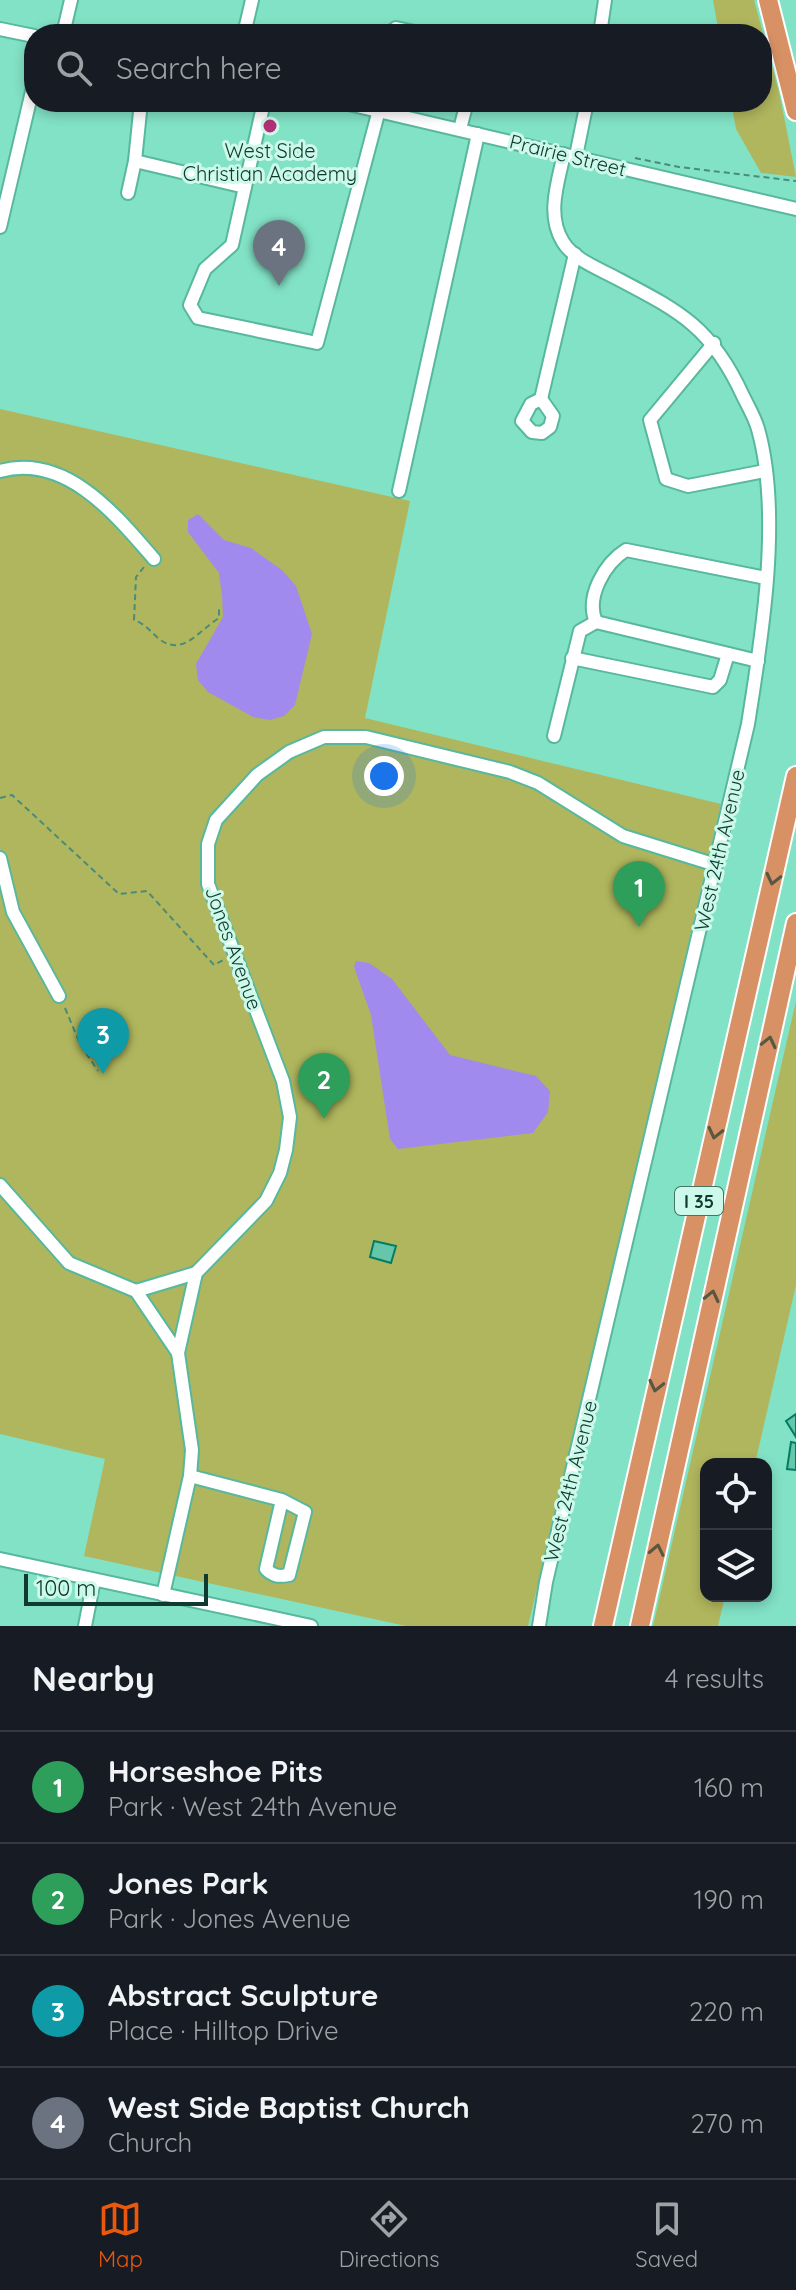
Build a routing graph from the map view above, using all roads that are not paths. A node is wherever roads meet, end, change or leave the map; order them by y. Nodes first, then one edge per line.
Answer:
1 (71, 0) edge
2 (252, 0) edge
3 (605, 0) edge
4 (768, 0) edge
5 (65, 24) edge
6 (246, 24) edge
7 (601, 24) edge
8 (0, 29) edge
9 (24, 34) edge
10 (796, 111) edge
11 (27, 112) edge
12 (140, 112) edge
13 (262, 112) edge
14 (371, 112) edge
15 (392, 112) edge
16 (464, 112) edge
17 (584, 112) edge
18 (460, 129) junction
19 (478, 134) junction
20 (570, 155) junction
21 (135, 161) junction
22 (245, 187) junction
23 (128, 193) dead end
24 (796, 209) edge
25 (0, 227) edge
26 (575, 254) junction
27 (714, 343) junction
28 (541, 399) dead end
29 (0, 471) edge
30 (765, 471) junction
31 (399, 491) dead end
32 (154, 559) road end
33 (766, 578) junction
34 (596, 622) junction
35 (728, 654) junction
36 (572, 658) junction
37 (758, 661) junction
38 (554, 736) dead end
39 (796, 776) edge
40 (0, 858) edge
41 (716, 865) junction
42 (796, 923) edge
43 (59, 996) road end
44 (0, 1185) edge
45 (196, 1273) junction
46 (136, 1291) junction
47 (178, 1353) junction
48 (190, 1476) junction
49 (282, 1500) junction
50 (0, 1559) edge
51 (94, 1580) junction
52 (163, 1595) junction
53 (85, 1626) edge
54 (311, 1626) edge
55 (539, 1626) edge
56 (603, 1626) edge
57 (640, 1626) edge

1 - 5 street
2 - 6 street
3 - 7 street
4 - 10 highway
8 - 9 street
11 - 25 street
12 - 21 street
13 - 22 street
14 - 22 street
15 - 18 street, Prairie Street
16 - 18 street
17 - 20 street
18 - 19 street, Prairie Street
19 - 20 street, Prairie Street
19 - 31 street
20 - 24 street, Prairie Street
20 - 26 street
21 - 22 street
21 - 23 street
26 - 27 street, West 24th Avenue
26 - 28 street
27 - 30 street, West 24th Avenue
27 - 30 street
29 - 32 street
30 - 33 street, West 24th Avenue
33 - 34 street
33 - 37 street, West 24th Avenue
34 - 35 street
34 - 36 street
35 - 36 street
35 - 37 street
36 - 38 street
37 - 41 street, West 24th Avenue
39 -> 56 highway, I 35
40 - 43 street
41 - 45 street, Jones Avenue
41 - 55 street, West 24th Avenue
57 -> 42 highway, I 35
44 - 46 street
45 - 46 street
45 - 47 street
46 - 47 street
47 - 48 street
48 - 49 street
48 - 52 street
49 - 49 street
50 - 51 street
51 - 52 street
51 - 53 street
52 - 54 street

